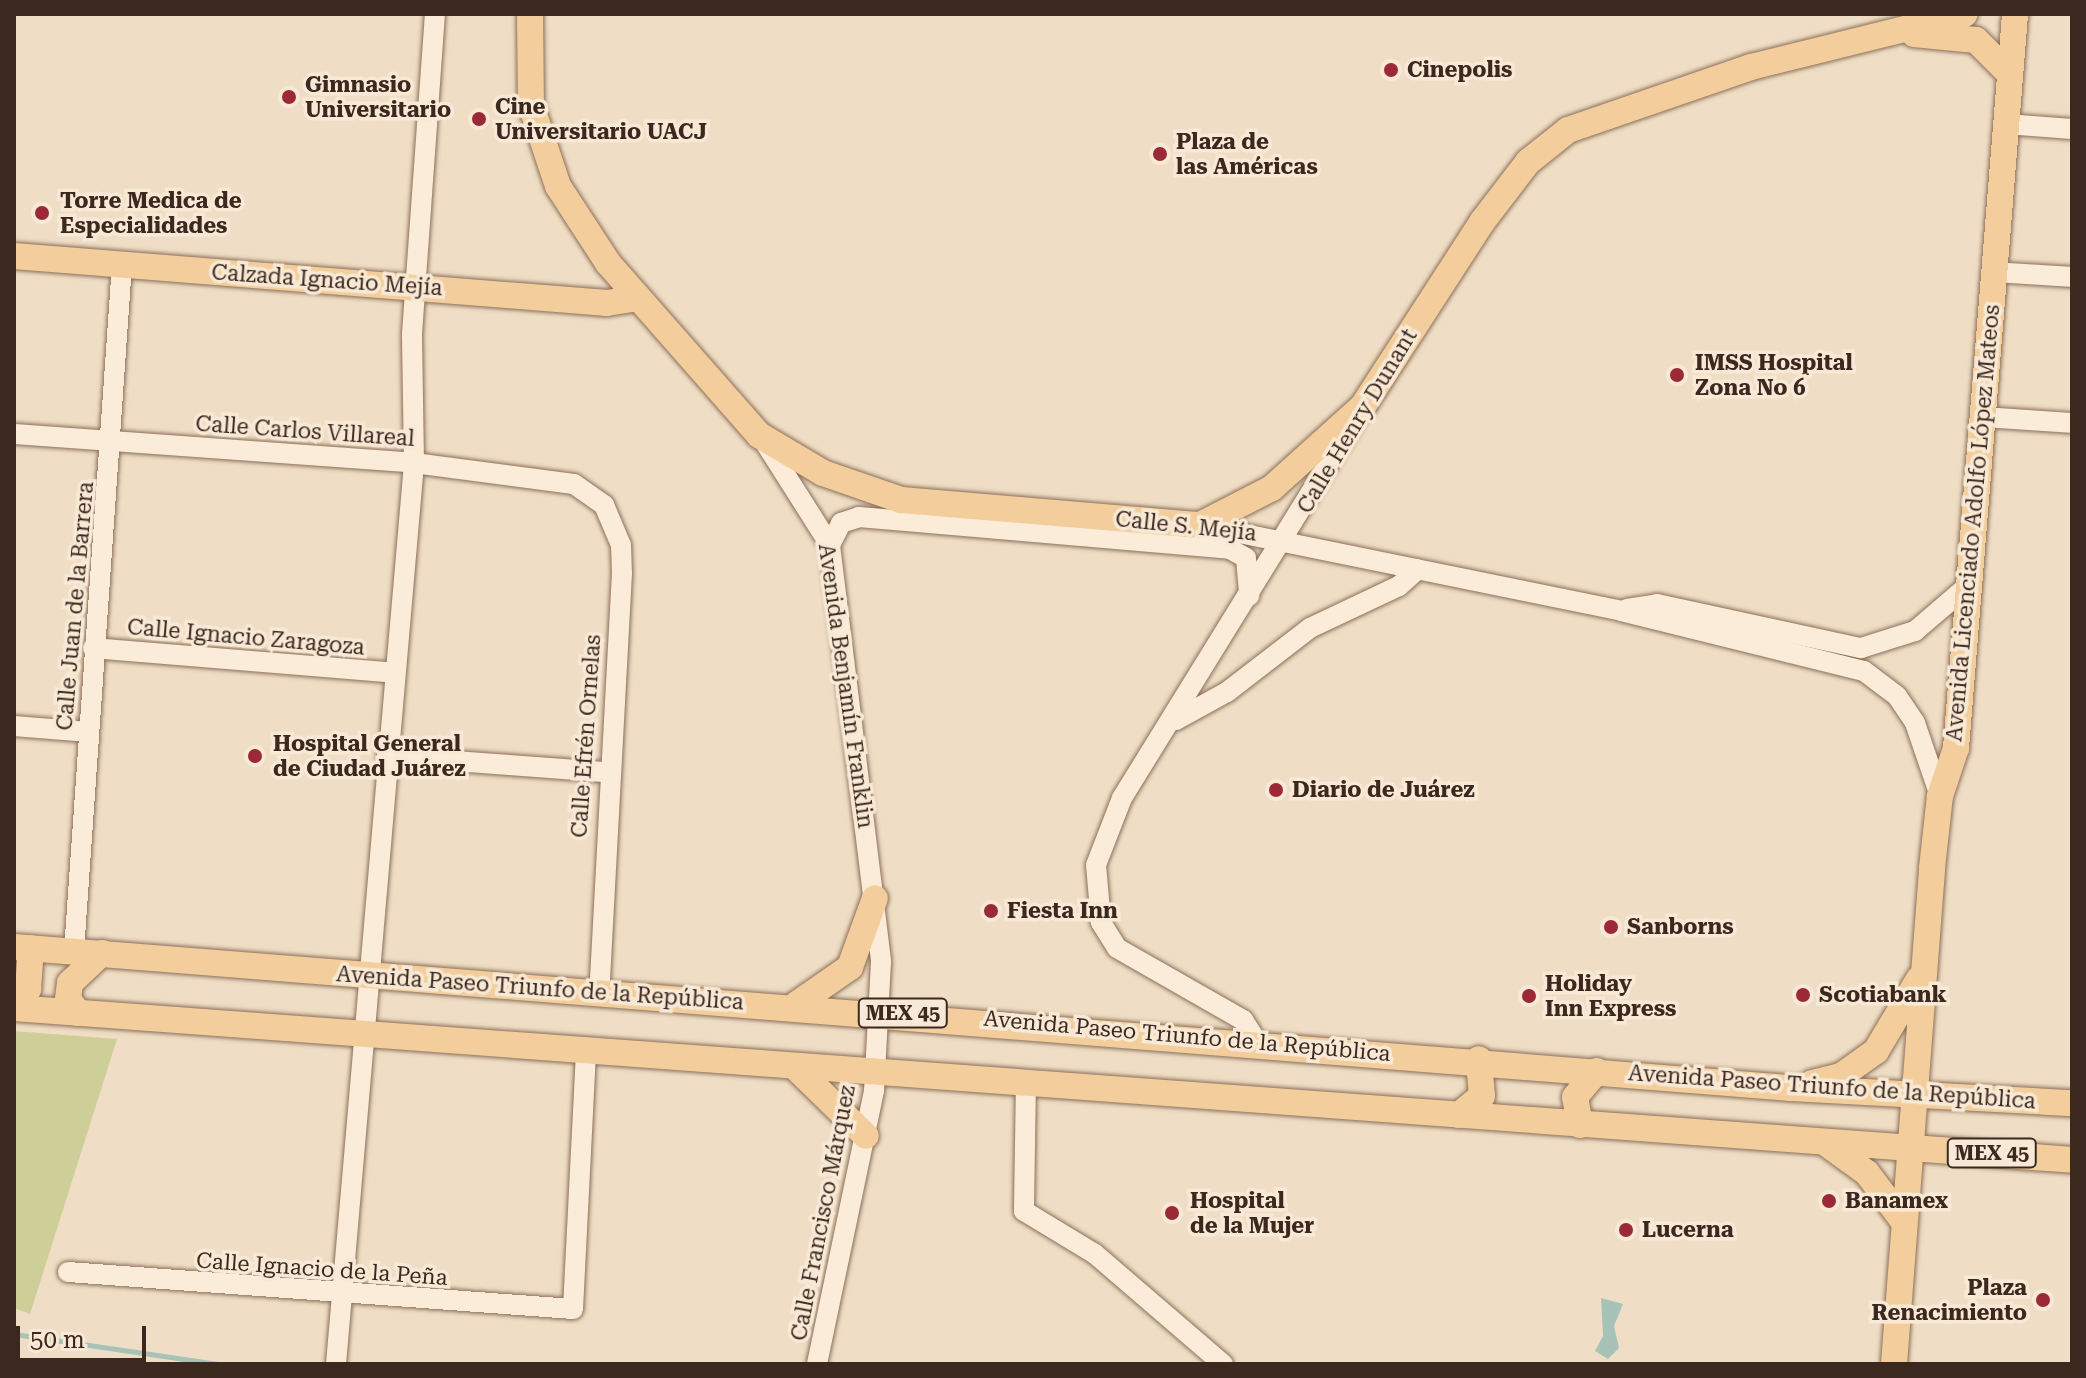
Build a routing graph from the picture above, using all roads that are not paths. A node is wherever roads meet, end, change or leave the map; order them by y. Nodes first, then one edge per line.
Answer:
1 (435, 14) edge
2 (530, 14) edge
3 (1933, 14) edge
4 (1965, 14) edge
5 (2015, 14) edge
6 (1886, 30) junction
7 (2010, 74) junction
8 (2006, 124) junction
9 (2072, 129) edge
10 (14, 256) edge
11 (122, 264) junction
12 (1993, 272) junction
13 (2072, 277) edge
14 (415, 287) junction
15 (639, 298) junction
16 (1363, 406) junction
17 (1982, 417) junction
18 (2072, 423) edge
19 (14, 434) edge
20 (759, 435) junction
21 (114, 440) junction
22 (414, 463) junction
23 (590, 492) joint
24 (1200, 525) junction
25 (1286, 538) junction
26 (830, 545) junction
27 (1418, 569) junction
28 (1971, 583) junction
29 (1249, 600) junction
30 (1621, 611) junction
31 (93, 648) junction
32 (394, 673) junction
33 (1176, 720) junction
34 (14, 726) edge
35 (89, 732) junction
36 (387, 756) junction
37 (607, 772) junction
38 (1940, 796) junction
39 (875, 898) junction
40 (23, 948) edge
41 (74, 951) junction
42 (102, 953) junction
43 (1925, 965) junction
44 (374, 977) junction
45 (599, 994) junction
46 (797, 1004) junction
47 (14, 1006) edge
48 (881, 1011) junction
49 (78, 1013) junction
50 (363, 1034) junction
51 (1257, 1042) junction
52 (586, 1051) junction
53 (1479, 1059) junction
54 (794, 1066) junction
55 (876, 1070) junction
56 (1597, 1071) junction
57 (1026, 1080) junction
58 (1791, 1088) junction
59 (1915, 1095) junction
60 (2072, 1103) edge
61 (1459, 1115) junction
62 (1580, 1125) junction
63 (866, 1136) junction
64 (1827, 1144) junction
65 (1911, 1148) junction
66 (2072, 1160) edge
67 (1904, 1222) junction
68 (68, 1272) dead end
69 (340, 1296) junction
70 (336, 1364) edge
71 (817, 1364) edge
72 (1223, 1364) edge
73 (1894, 1364) edge

1 - 14 street
2 - 15 main road, Avenida Benjamín Franklin
3 - 6 main road
4 - 6 main road, Calle Henry Dunant
5 - 7 main road, Avenida Licenciado Adolfo López Mateos
6 - 7 main road
6 - 16 main road, Calle Henry Dunant
7 - 8 main road, Avenida Licenciado Adolfo López Mateos
8 - 9 street
8 - 12 main road, Avenida Licenciado Adolfo López Mateos
10 - 11 main road, Calzada Ignacio Mejía
11 - 14 main road, Calzada Ignacio Mejía
11 - 21 street, Calle Juan de la Barrera
12 - 13 street
12 - 17 main road, Avenida Licenciado Adolfo López Mateos
14 - 15 main road, Calzada Ignacio Mejía
14 - 22 street
15 - 20 main road, Avenida Benjamín Franklin
16 - 24 main road
16 - 25 street, Calle Henry Dunant
17 - 18 street
17 - 28 main road, Avenida Licenciado Adolfo López Mateos
19 - 21 street, Calle Carlos Villareal
20 - 24 main road, Calle S. Mejía
20 - 26 street, Avenida Benjamín Franklin
21 - 22 street, Calle Carlos Villareal
21 - 31 street, Calle Juan de la Barrera
22 - 23 street, Calle Carlos Villareal
22 - 32 street
23 - 37 street, Calle Efrén Ornelas
24 - 25 street, Calle S. Mejía
25 - 27 street, Calle S. Mejía
25 - 29 street, Calle Henry Dunant
26 - 29 street
26 - 39 street, Avenida Benjamín Franklin
27 - 30 street, Calle S. Mejía
27 - 33 street
28 - 30 street, Calle S. Mejía
28 - 38 main road, Avenida Licenciado Adolfo López Mateos
29 - 33 street, Calle Henry Dunant
30 - 38 street, Calle S. Mejía
31 - 32 street, Calle Ignacio Zaragoza
31 - 35 street, Calle Juan de la Barrera
32 - 36 street
33 - 51 street, Calle Henry Dunant
34 - 35 street
35 - 41 street, Calle Juan de la Barrera
36 - 37 street
36 - 44 street
37 - 45 street, Calle Efrén Ornelas
38 - 43 main road, Avenida Licenciado Adolfo López Mateos
39 - 46 main road
39 - 48 street, Avenida Benjamín Franklin
40 - 41 main road, Avenida Paseo Triunfo de la República / MEX 45
40 - 47 main road
41 - 42 main road, Avenida Paseo Triunfo de la República / MEX 45
42 - 44 main road, Avenida Paseo Triunfo de la República / MEX 45
42 - 49 main road
43 - 58 main road
43 - 59 main road, Avenida Licenciado Adolfo López Mateos
44 - 45 main road, Avenida Paseo Triunfo de la República / MEX 45
44 - 50 street
45 - 46 main road, Avenida Paseo Triunfo de la República / MEX 45
46 - 48 main road, Avenida Paseo Triunfo de la República / MEX 45
47 - 49 main road, MEX 45
48 - 51 main road, Avenida Paseo Triunfo de la República / MEX 45
48 - 55 street, Avenida Benjamín Franklin
49 - 50 main road, MEX 45
50 - 52 main road, MEX 45
50 - 69 street
51 - 53 main road, Avenida Paseo Triunfo de la República / MEX 45
52 - 54 main road, MEX 45
52 - 69 street, Calle Ignacio de la Peña
53 - 56 main road, Avenida Paseo Triunfo de la República / MEX 45
53 - 61 main road
54 - 55 main road, MEX 45
54 - 63 main road
55 - 57 main road, MEX 45
55 - 63 street, Calle Francisco Márquez
56 - 58 main road, Avenida Paseo Triunfo de la República / MEX 45
56 - 62 main road
57 - 61 main road, MEX 45
57 - 72 street
58 - 59 main road, Avenida Paseo Triunfo de la República / MEX 45
59 - 60 main road, Avenida Paseo Triunfo de la República / MEX 45
59 - 65 main road, Avenida Licenciado Adolfo López Mateos
61 - 62 main road, MEX 45
62 - 64 main road, MEX 45
63 - 71 street, Calle Francisco Márquez
64 - 65 main road, MEX 45
64 - 67 main road
65 - 66 main road, MEX 45
65 - 67 main road, Avenida Licenciado Adolfo López Mateos
67 - 73 main road, Avenida Licenciado Adolfo López Mateos
68 - 69 street, Calle Ignacio de la Peña
69 - 70 street

